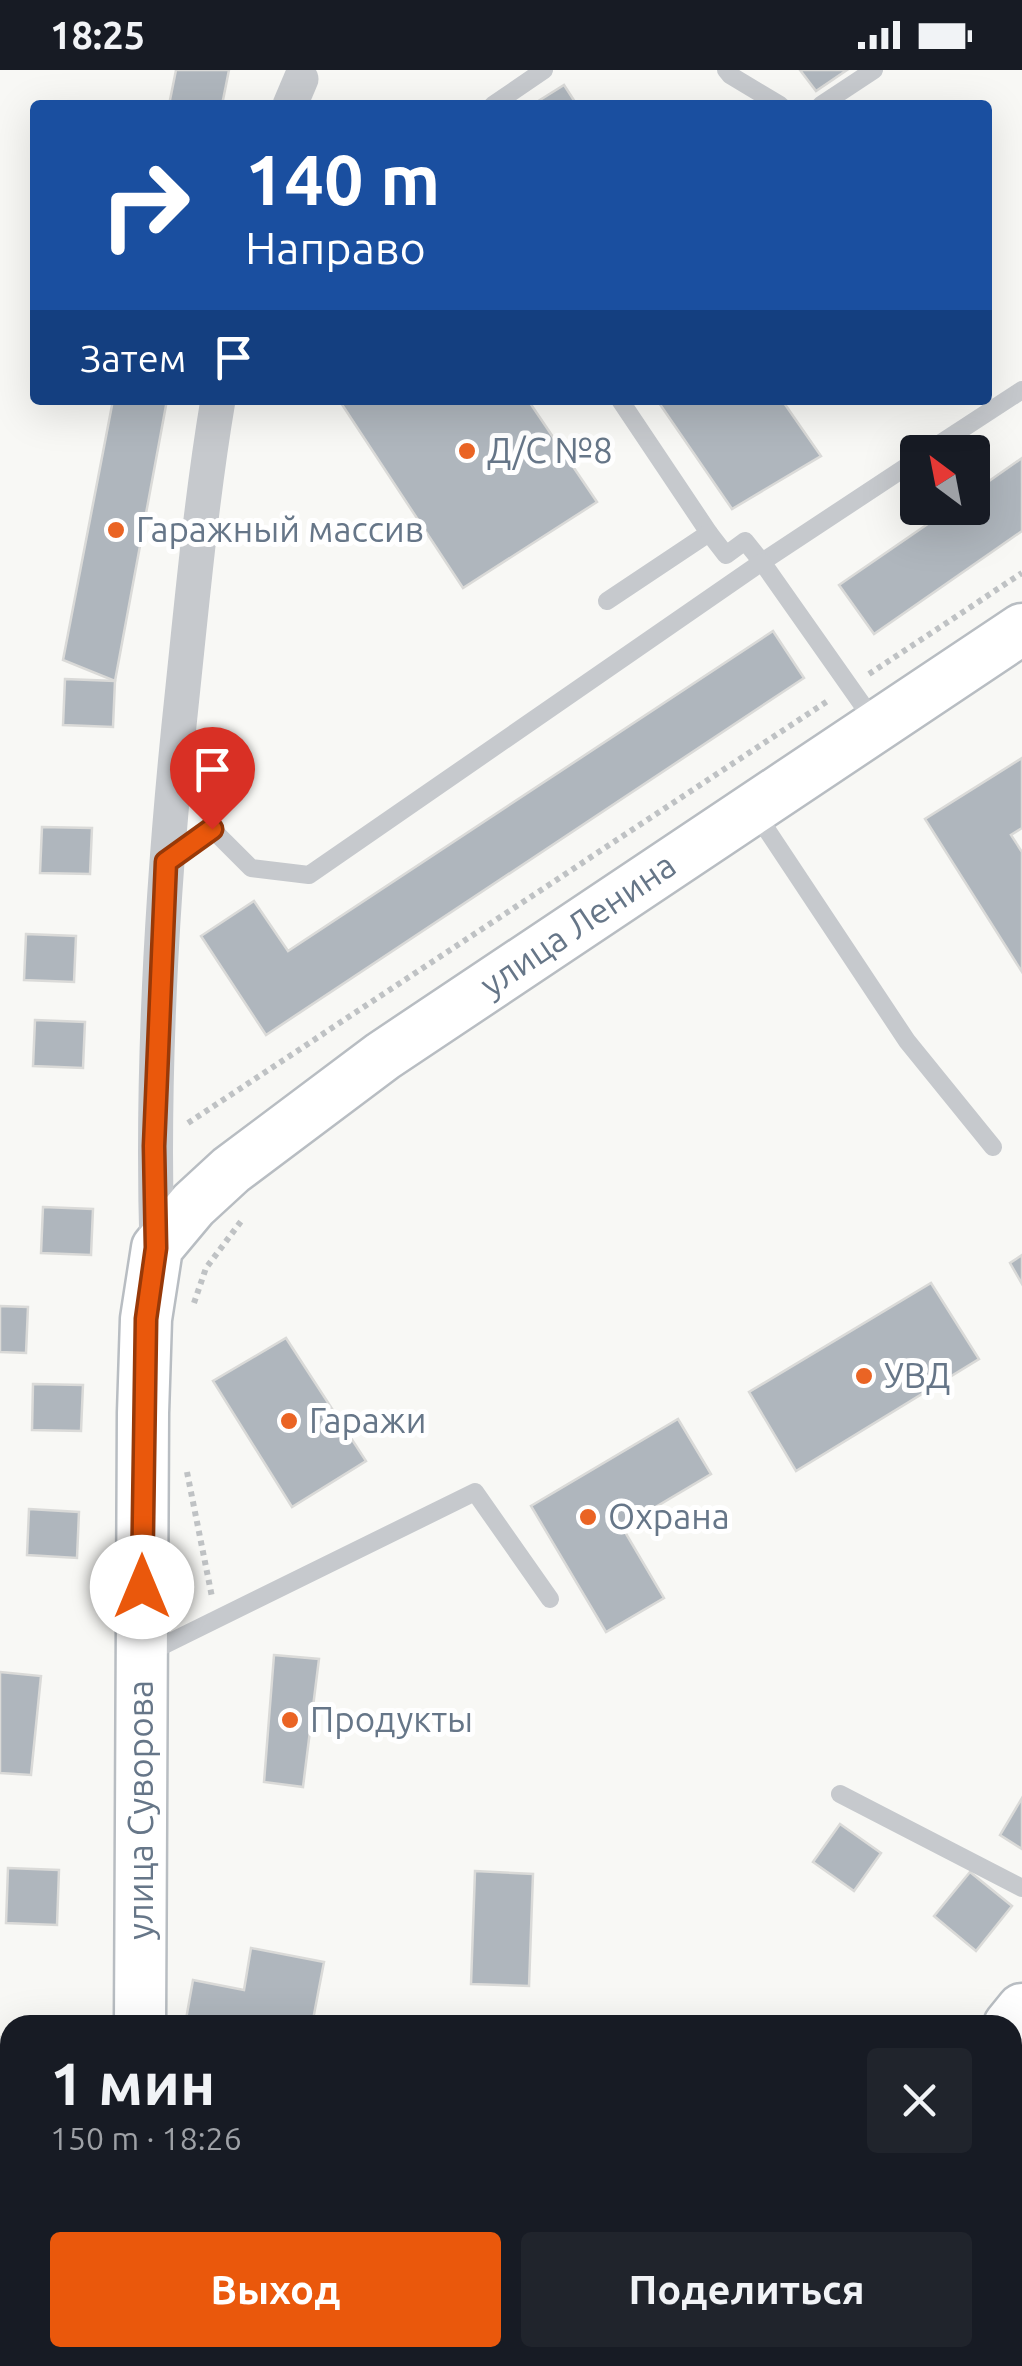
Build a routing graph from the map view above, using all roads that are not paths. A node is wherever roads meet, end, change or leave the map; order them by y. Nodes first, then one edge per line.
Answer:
1 (544, 70) edge
2 (726, 70) edge
3 (874, 70) edge
4 (500, 100) edge
5 (772, 100) edge
6 (829, 100) edge
7 (1022, 390) edge
8 (217, 405) edge
9 (623, 405) edge
10 (953, 435) edge
11 (900, 471) edge
12 (710, 532) junction
13 (762, 562) junction
14 (607, 601) dead end
15 (1022, 629) edge
16 (863, 706) junction
17 (752, 807) junction
18 (166, 862) junction
19 (993, 1147) dead end
20 (156, 1248) junction
21 (550, 1599) dead end
22 (141, 1656) junction
23 (840, 1794) dead end
24 (1022, 1888) edge
25 (140, 2015) edge

1 - 4 lane
2 - 5 lane
3 - 6 lane
7 - 10 lane
8 - 18 street, улица Суворова
9 - 12 lane
11 - 13 lane
12 - 13 lane
12 - 14 lane
13 - 16 lane
13 - 18 lane
15 - 16 street, улица Ленина
16 - 17 street, улица Ленина
17 - 19 lane
17 - 20 street, улица Ленина
18 - 20 street, улица Суворова
20 - 22 street, улица Суворова
21 - 22 lane
22 - 25 street, улица Суворова
23 - 24 lane

